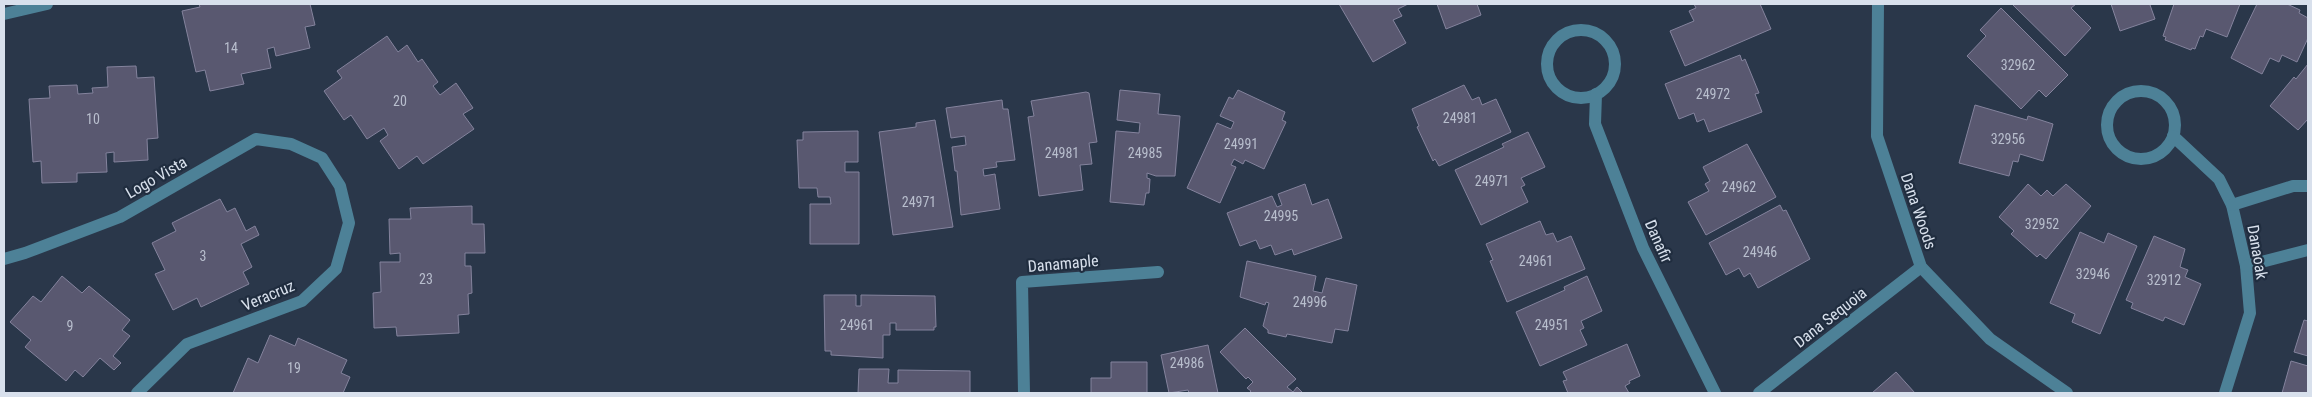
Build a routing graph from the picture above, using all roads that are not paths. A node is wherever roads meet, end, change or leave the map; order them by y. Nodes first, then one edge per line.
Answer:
1 (47, 4) edge
2 (1878, 4) edge
3 (4, 14) edge
4 (1596, 94) junction
5 (2173, 136) junction
6 (322, 158) joint
7 (2308, 186) edge
8 (2232, 206) junction
9 (2308, 250) edge
10 (4, 259) edge
11 (2246, 266) junction
12 (1921, 267) junction
13 (1158, 272) dead end
14 (137, 393) edge
15 (1024, 393) edge
16 (1715, 393) edge
17 (1759, 393) edge
18 (2067, 393) edge
19 (2225, 393) edge

1 - 3 street
2 - 12 street, Dana Woods
4 - 4 street
4 - 16 street, Danafir
5 - 5 street
5 - 8 street, Danaoak
6 - 10 street, Logo Vista
6 - 14 street, Veracruz
7 - 8 street
8 - 11 street, Danaoak
9 - 11 street
11 - 19 street, Danaoak
12 - 17 street, Dana Sequoia
12 - 18 street, Dana Woods
13 - 15 street, Danamaple

